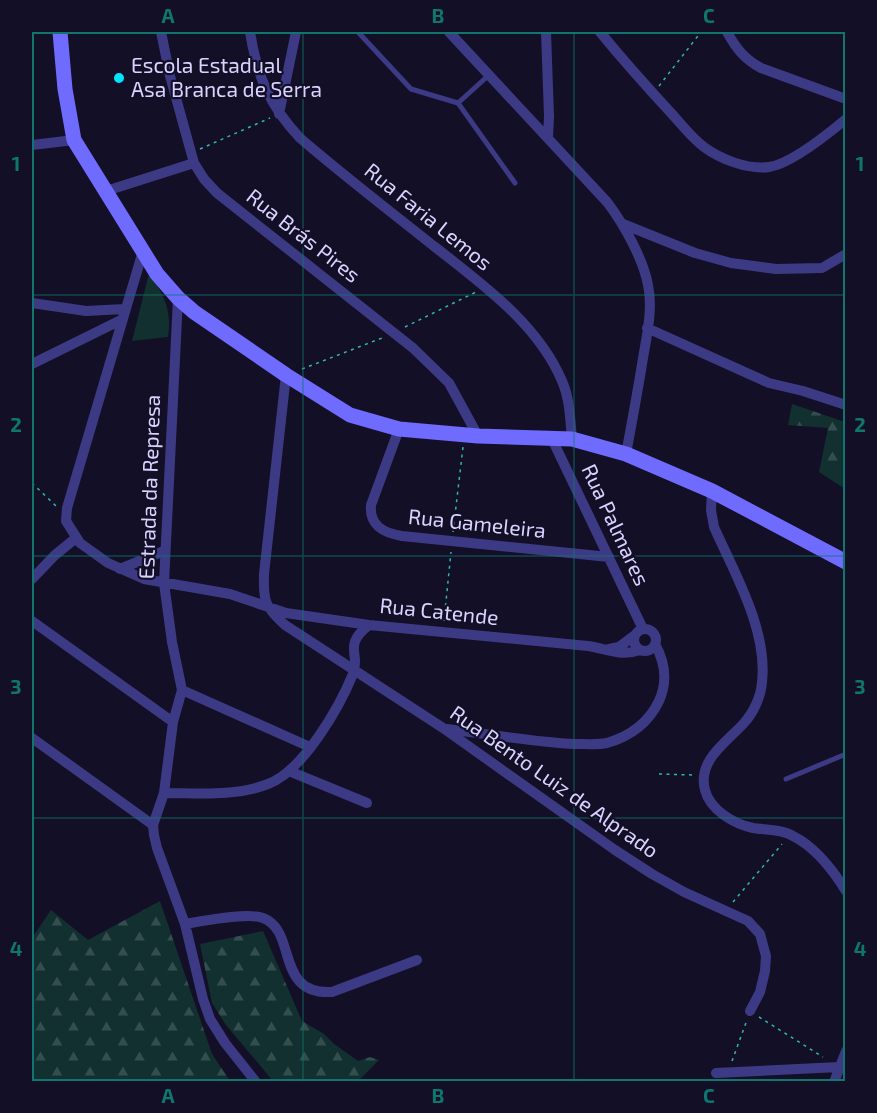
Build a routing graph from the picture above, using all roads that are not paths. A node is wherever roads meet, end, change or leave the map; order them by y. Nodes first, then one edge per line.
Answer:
1 (60, 32) edge
2 (161, 32) edge
3 (250, 32) edge
4 (296, 32) edge
5 (358, 32) edge
6 (449, 32) edge
7 (546, 32) edge
8 (600, 32) edge
9 (727, 32) edge
10 (489, 75) junction
11 (846, 99) edge
12 (458, 103) junction
13 (279, 114) junction
14 (846, 119) edge
15 (548, 138) junction
16 (74, 140) junction
17 (32, 145) edge
18 (193, 158) junction
19 (515, 183) dead end
20 (106, 191) junction
21 (623, 224) junction
22 (143, 250) junction
23 (846, 254) edge
24 (178, 298) junction
25 (32, 303) edge
26 (122, 315) junction
27 (647, 328) junction
28 (32, 364) edge
29 (286, 375) junction
30 (846, 405) edge
31 (399, 429) junction
32 (478, 436) junction
33 (552, 439) junction
34 (572, 439) junction
35 (626, 454) junction
36 (712, 491) junction
37 (76, 538) junction
38 (164, 550) junction
39 (609, 557) junction
40 (846, 562) edge
41 (120, 569) junction
42 (32, 579) edge
43 (164, 583) junction
44 (266, 606) junction
45 (32, 621) edge
46 (369, 625) junction
47 (639, 632) junction
48 (655, 644) junction
49 (609, 649) junction
50 (639, 650) junction
51 (354, 670) junction
52 (182, 690) junction
53 (173, 722) junction
54 (443, 728) junction
55 (32, 738) edge
56 (310, 747) junction
57 (846, 754) edge
58 (289, 771) junction
59 (786, 779) dead end
60 (164, 793) junction
61 (367, 803) dead end
62 (153, 825) junction
63 (846, 891) edge
64 (185, 924) junction
65 (417, 960) dead end
66 (750, 1011) road end
67 (846, 1051) edge
68 (839, 1067) junction
69 (716, 1073) dead end
70 (255, 1082) edge
71 (834, 1082) edge

1 - 16 main road
2 - 18 street, Rua Brás Pires
3 - 13 street, Rua Faria Lemos
4 - 13 street
5 - 12 lane
6 - 10 street
7 - 15 street
8 - 14 street
9 - 11 street
10 - 12 lane
10 - 15 street
12 - 19 lane
13 - 34 street, Rua Faria Lemos
15 - 21 street
16 - 17 street
16 - 20 main road
18 - 20 street
18 - 32 street, Rua Brás Pires
20 - 22 main road
21 - 23 street
21 - 27 street
22 - 24 main road
22 - 26 street
24 - 29 main road
24 - 38 street, Estrada da Represa
25 - 26 street
26 - 28 street
26 - 37 street
27 - 30 street
27 - 35 street
29 - 31 main road
29 - 44 street
31 - 32 main road
31 - 39 street, Rua Gameleira
32 - 33 main road
33 - 34 main road
33 - 39 street, Rua Palmares
34 - 35 main road
35 - 36 main road
36 - 40 main road
36 - 63 street
37 - 41 street, Rua Catende
37 - 42 street
38 - 41 street
38 - 43 street, Estrada da Represa
39 - 47 street, Rua Palmares
41 - 43 street, Rua Catende
43 - 44 street, Rua Catende
43 - 52 street, Estrada da Represa
44 - 46 street, Rua Catende
44 - 51 street, Rua Bento Luiz de Alprado
45 - 53 street
46 - 49 street, Rua Catende
46 - 51 street
47 - 48 street, Rua Palmares
47 - 49 street
47 - 50 street, Rua Palmares
48 - 50 street
48 - 54 street, Rua Palmares
49 - 50 street, Rua Catende
51 - 54 street, Rua Bento Luiz de Alprado
51 - 56 street
52 - 53 street, Estrada da Represa
52 - 56 street
53 - 60 street, Estrada da Represa
54 - 66 street, Rua Bento Luiz de Alprado
55 - 62 street
56 - 58 street
57 - 59 lane
58 - 60 street
58 - 61 street
60 - 62 street, Estrada da Represa
62 - 64 street
64 - 65 street
64 - 70 street
67 - 68 street
68 - 69 street
68 - 71 street

